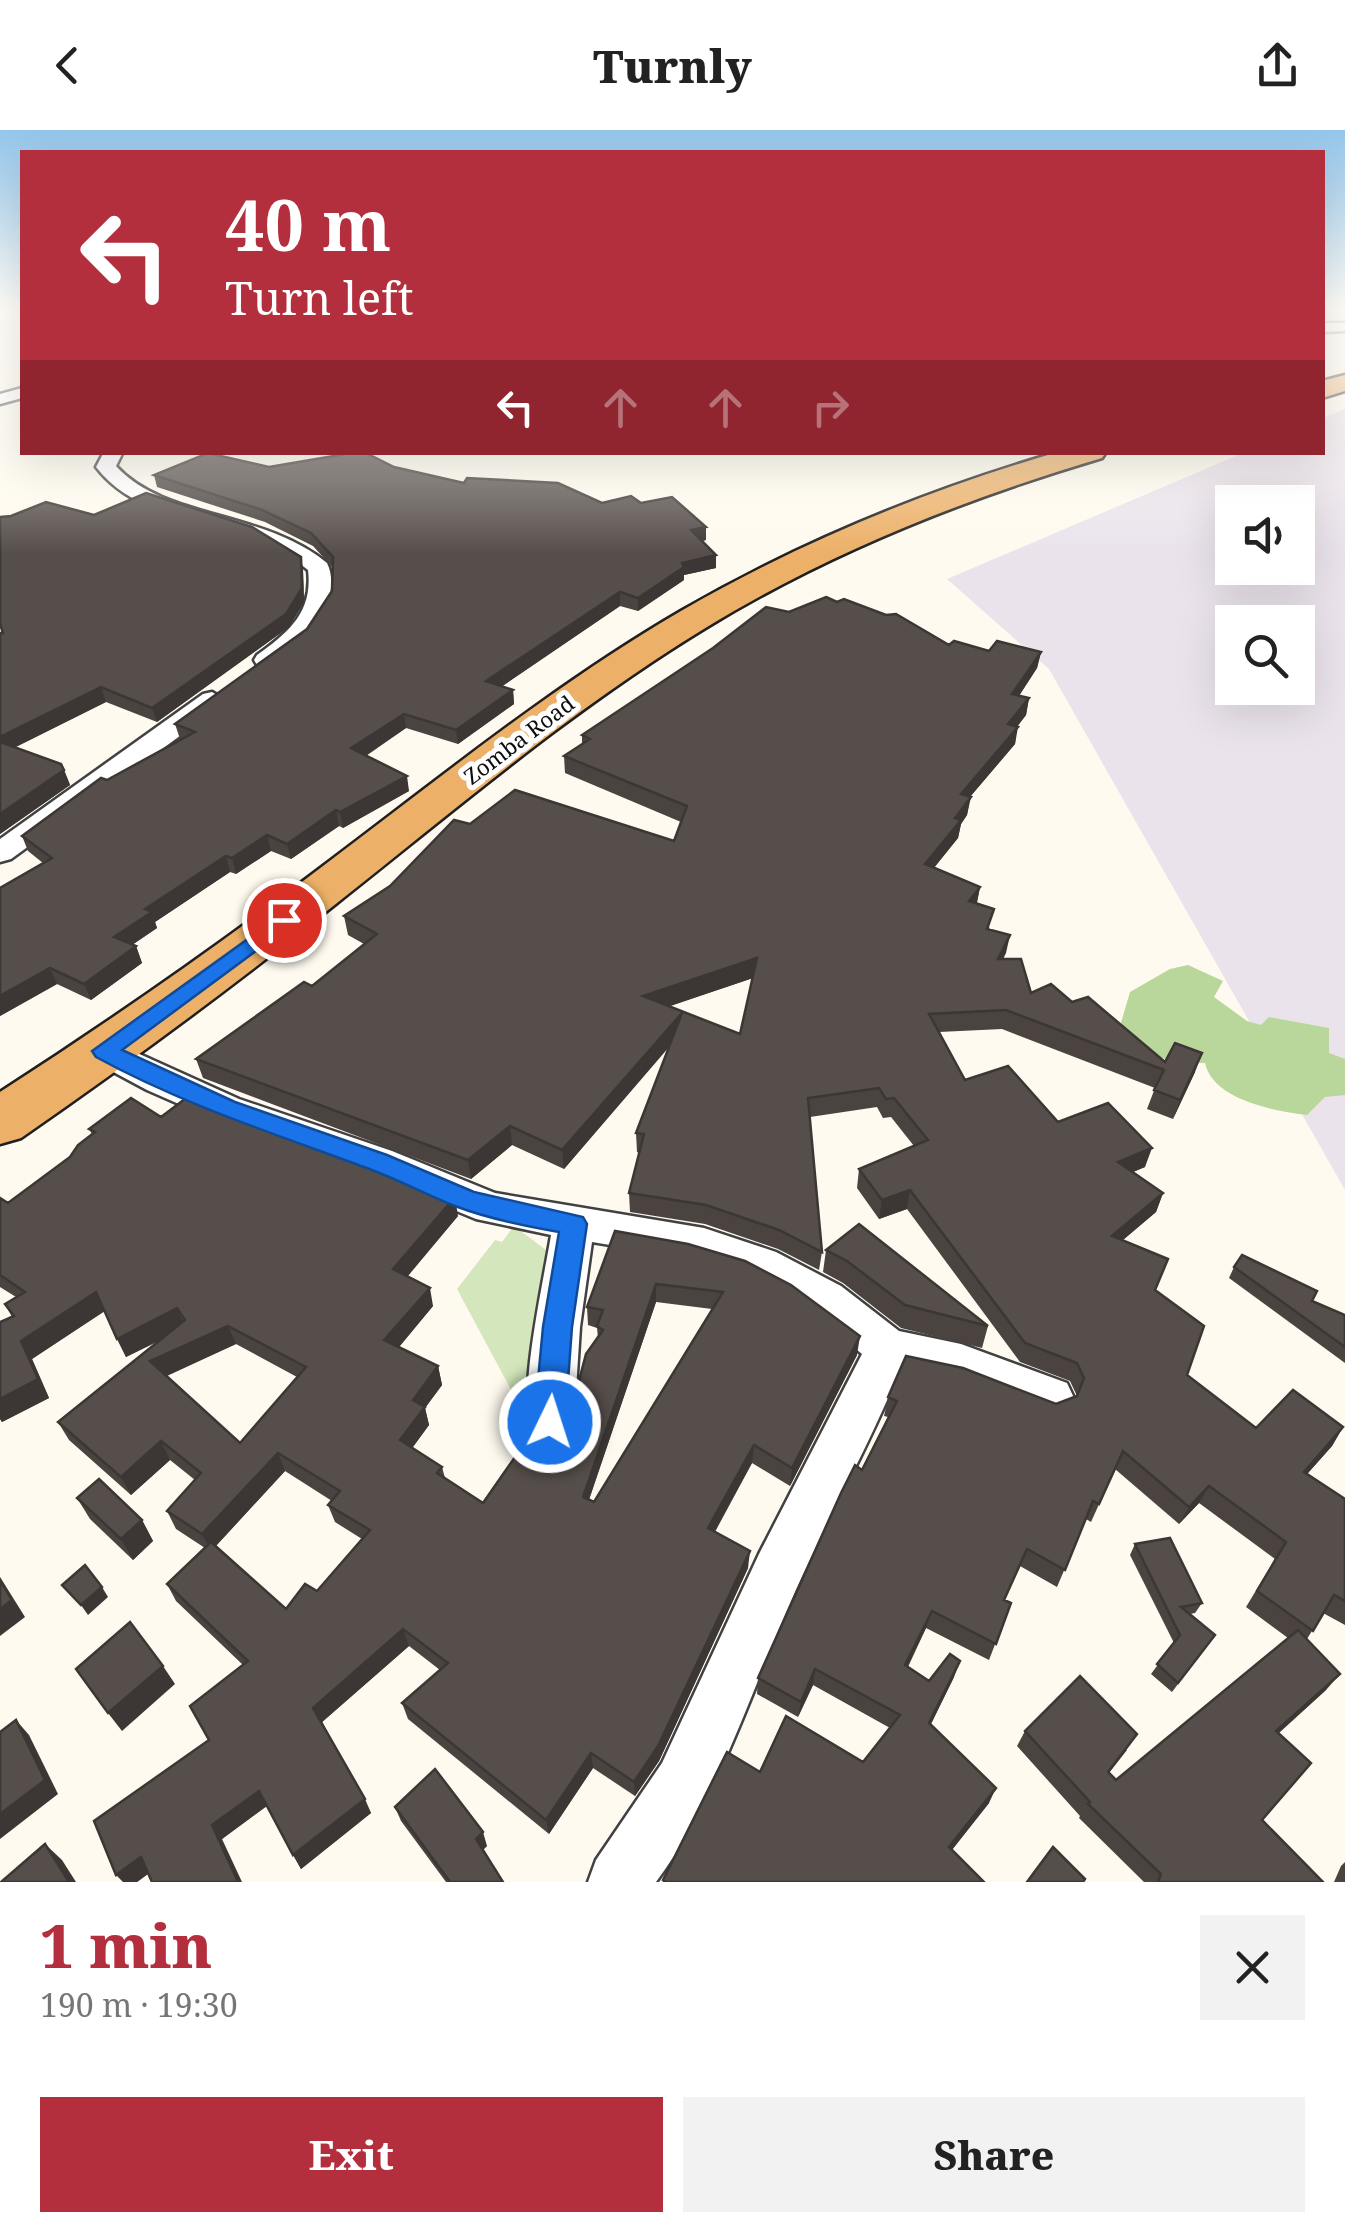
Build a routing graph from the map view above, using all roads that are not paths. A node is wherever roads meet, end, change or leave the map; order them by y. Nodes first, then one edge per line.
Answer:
1 (112, 455) edge
2 (1082, 455) edge
3 (0, 853) edge
4 (104, 1051) junction
5 (0, 1122) edge
6 (574, 1224) junction
7 (888, 1348) junction
8 (1051, 1398) edge
9 (550, 1422) edge
10 (618, 1882) edge

1 - 3 street
2 - 4 highway, Zomba Road
4 - 5 highway, Zomba Road
4 - 6 street
6 - 7 street
6 - 9 street
7 - 8 street
7 - 10 street

